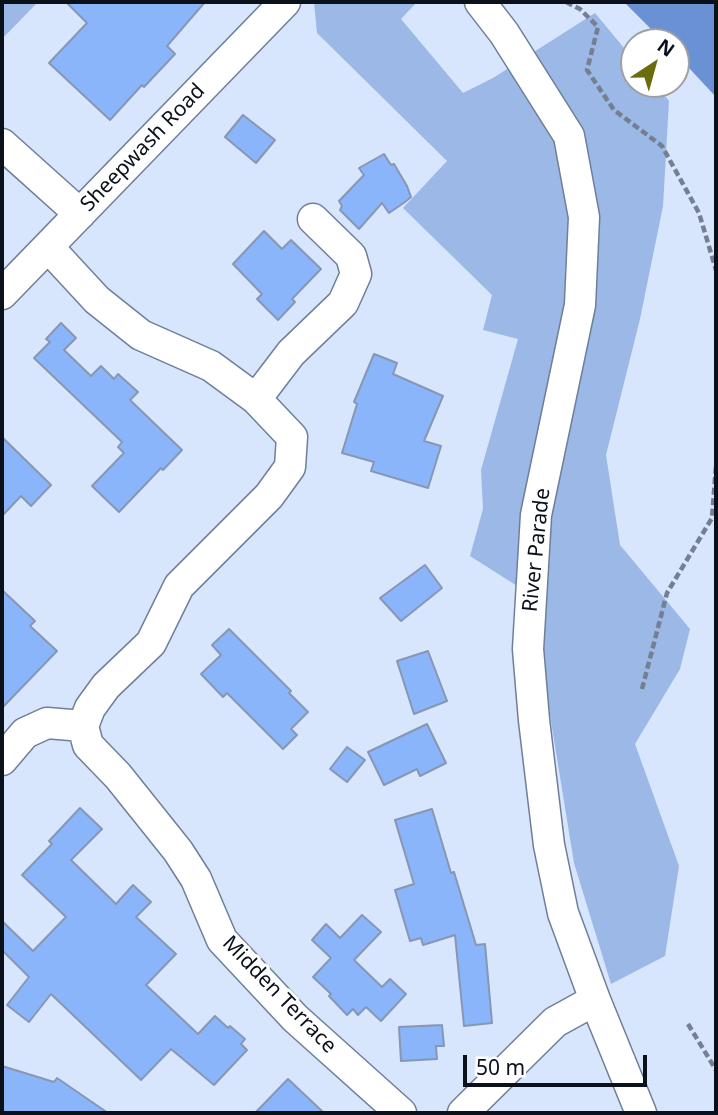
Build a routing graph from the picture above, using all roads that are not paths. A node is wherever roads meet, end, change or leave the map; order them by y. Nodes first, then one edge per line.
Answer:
1 (285, 2) edge
2 (480, 2) edge
3 (2, 144) edge
4 (80, 214) junction
5 (313, 219) dead end
6 (48, 247) junction
7 (2, 294) edge
8 (256, 399) junction
9 (83, 726) junction
10 (2, 760) edge
11 (595, 1000) junction
12 (401, 1113) edge
13 (463, 1113) edge
14 (641, 1113) edge

1 - 4 street, Sheepwash Road
2 - 11 street, River Parade
3 - 4 street
4 - 6 street, Sheepwash Road
5 - 8 street
6 - 7 street, Sheepwash Road
6 - 8 street
8 - 9 street
9 - 10 street
9 - 12 street, Midden Terrace
11 - 13 street
11 - 14 street, River Parade

